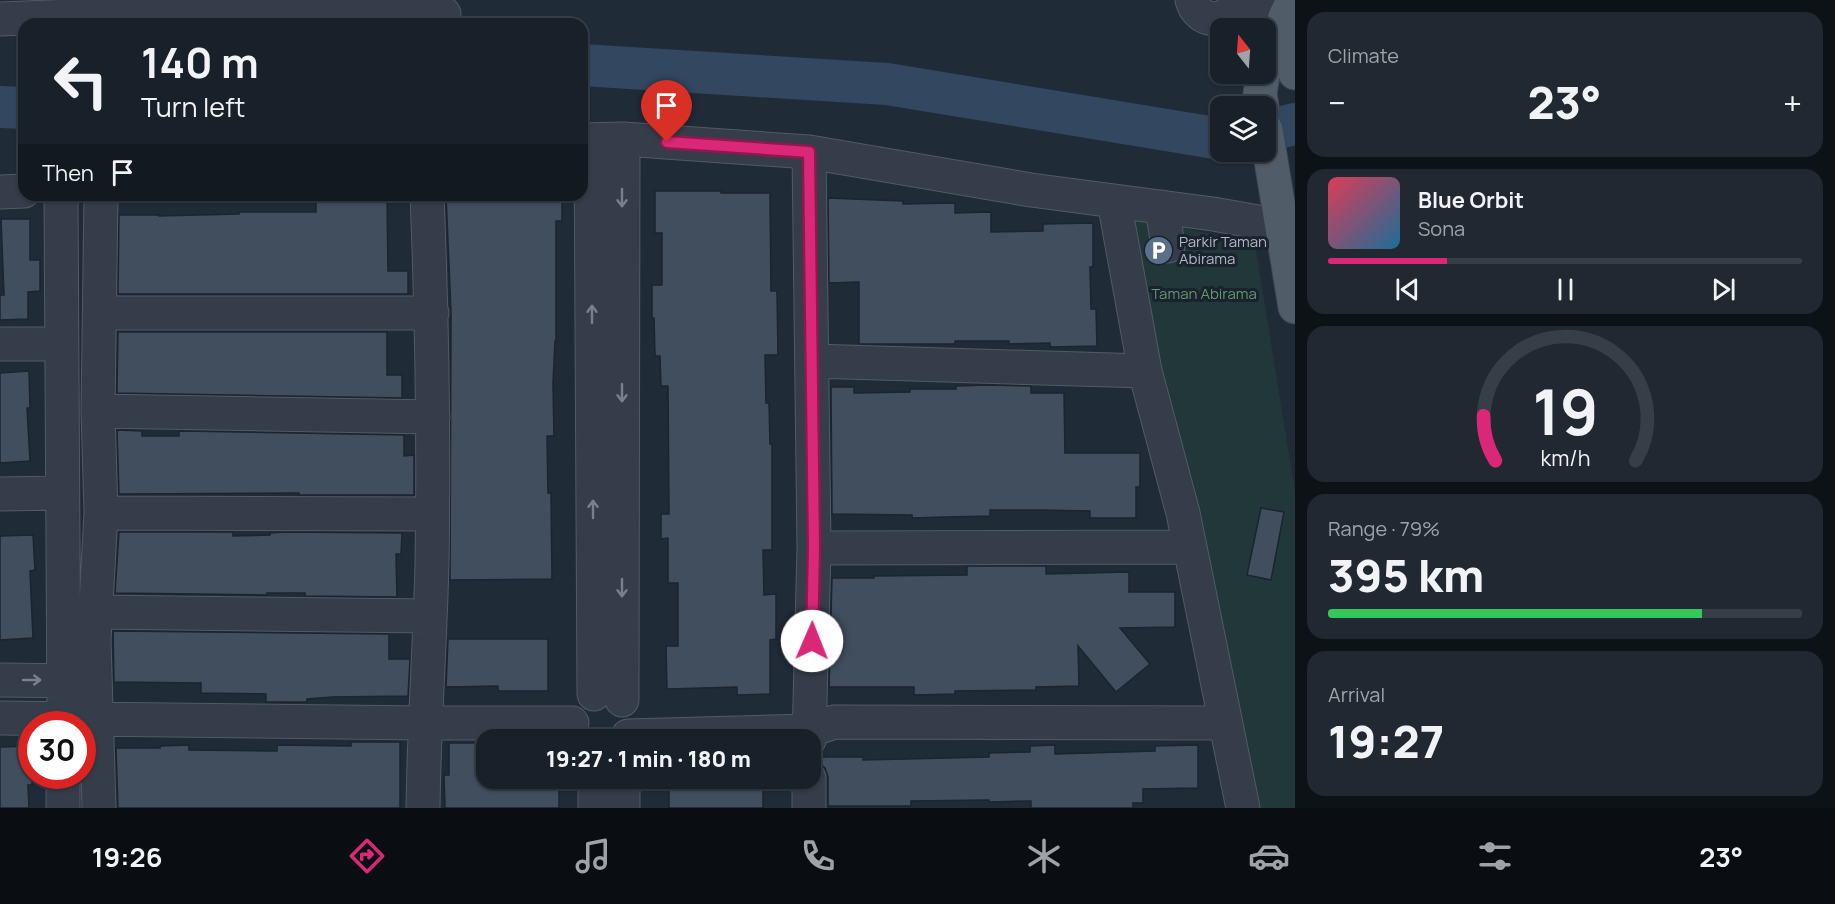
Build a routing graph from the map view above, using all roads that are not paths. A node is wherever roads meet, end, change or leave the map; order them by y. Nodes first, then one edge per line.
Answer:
1 (1192, 0) edge
2 (351, 3) edge
3 (1236, 4) edge
4 (59, 8) edge
5 (445, 13) edge
6 (0, 19) edge
7 (1281, 29) edge
8 (1295, 73) edge
9 (598, 140) edge
10 (809, 152) junction
11 (1271, 162) edge
12 (18, 191) edge
13 (0, 192) edge
14 (61, 201) edge
15 (101, 201) edge
16 (426, 201) edge
17 (1114, 201) junction
18 (1162, 207) junction
19 (1281, 226) junction
20 (1168, 246) dead end
21 (1295, 307) edge
22 (100, 313) junction
23 (432, 313) junction
24 (0, 344) edge
25 (61, 344) junction
26 (812, 361) junction
27 (1145, 371) junction
28 (98, 411) junction
29 (433, 417) junction
30 (61, 493) junction
31 (0, 494) edge
32 (100, 513) junction
33 (432, 514) junction
34 (1189, 547) junction
35 (814, 548) junction
36 (96, 612) junction
37 (430, 616) junction
38 (0, 680) edge
39 (80, 681) junction
40 (76, 711) edge
41 (620, 717) edge
42 (0, 718) edge
43 (18, 719) edge
44 (96, 721) edge
45 (424, 723) junction
46 (1225, 723) junction
47 (816, 726) edge
48 (537, 729) edge
49 (575, 729) edge
50 (63, 789) edge
51 (94, 789) edge
52 (595, 789) edge
53 (622, 789) edge
54 (809, 789) edge
55 (63, 808) edge
56 (99, 808) edge
57 (423, 808) edge
58 (595, 808) edge
59 (623, 808) edge
60 (809, 808) edge
61 (1243, 808) edge

1 - 3 street
2 - 4 street
2 - 5 street
3 - 7 street
4 - 6 street
7 - 8 main road
9 - 10 street
9 - 41 street
10 - 17 street
10 - 26 street
11 - 19 main road
12 - 13 street
14 - 25 street
15 - 22 street
16 - 23 street
17 - 18 street
17 - 27 street
18 - 19 street
18 - 20 street
19 - 21 main road
22 - 23 street
22 - 28 street
23 - 29 street
24 - 25 street
25 - 30 street
26 - 27 street
26 - 35 street
27 - 34 street
28 - 29 street
28 - 32 street
29 - 33 street
30 - 31 street
30 - 39 street
32 - 33 street
32 - 36 street
33 - 37 street
34 - 35 street
34 - 46 street
35 - 47 street
36 - 37 street
36 - 39 street
37 - 45 street
38 -> 39 street
39 - 40 street
41 - 47 street
41 - 49 street
42 - 43 street
44 - 45 street
45 - 48 street
45 - 57 street
46 - 47 street
46 - 61 street
50 - 55 street
51 - 56 street
52 - 58 street
53 - 59 street
54 - 60 street

